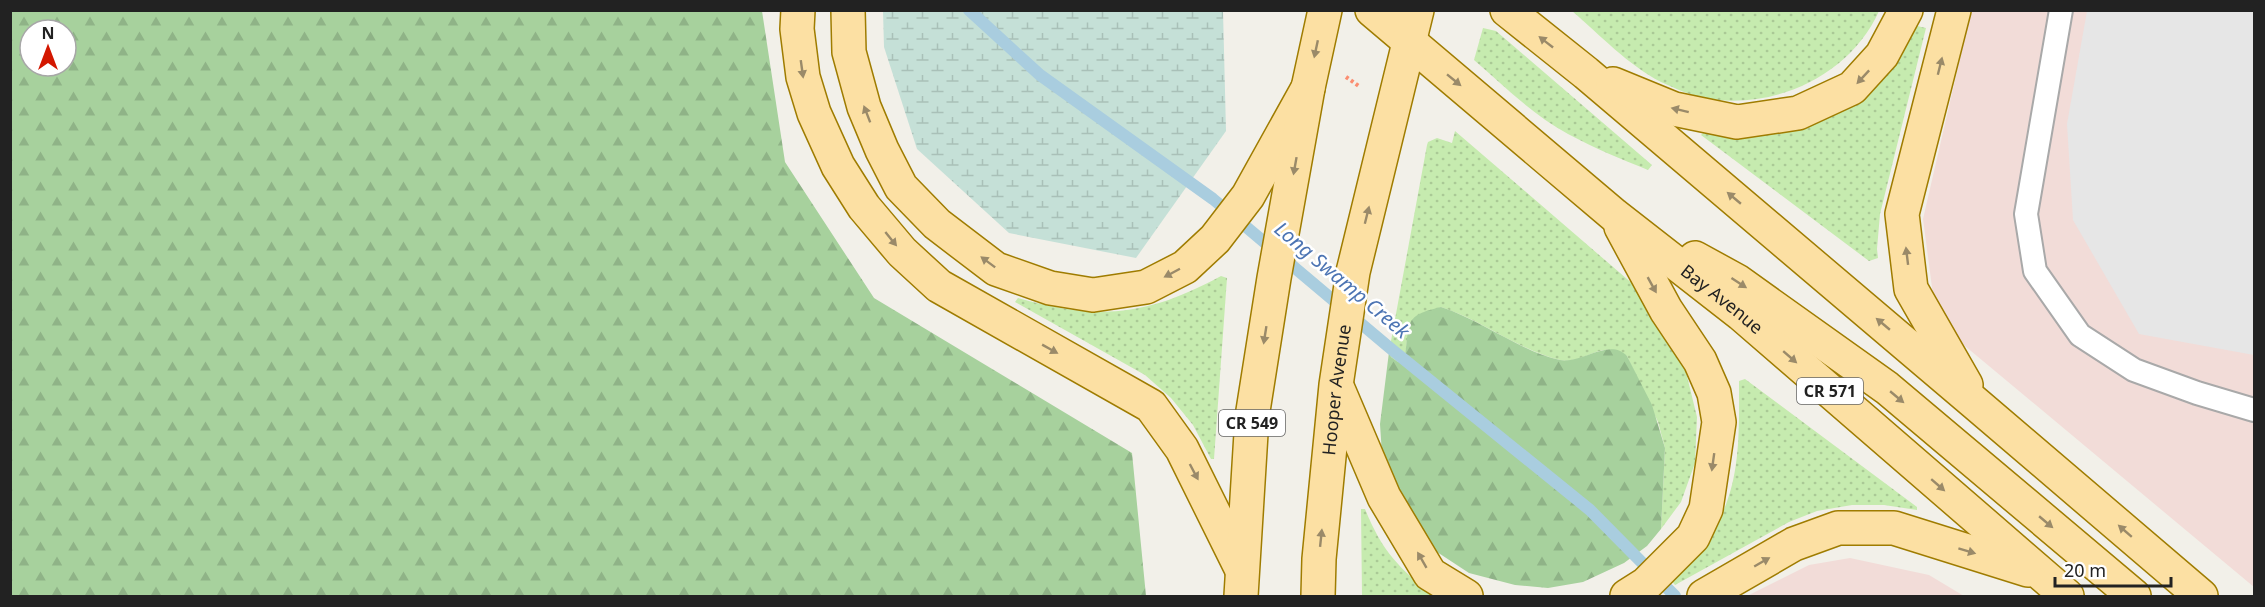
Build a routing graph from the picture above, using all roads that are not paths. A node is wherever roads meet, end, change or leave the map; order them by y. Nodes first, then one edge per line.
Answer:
1 (798, 10) edge
2 (848, 10) edge
3 (1325, 10) edge
4 (1372, 10) edge
5 (1417, 10) edge
6 (1507, 10) edge
7 (1906, 10) edge
8 (1954, 10) edge
9 (2061, 10) edge
10 (1409, 43) junction
11 (1586, 73) junction
12 (1308, 88) junction
13 (1614, 215) junction
14 (1338, 374) junction
15 (1976, 402) junction
16 (2254, 410) edge
17 (2041, 574) junction
18 (1242, 583) edge
19 (1636, 590) edge
20 (1708, 594) edge
21 (1317, 597) edge
22 (1466, 597) edge
23 (2067, 597) edge
24 (2134, 597) edge
25 (2201, 597) edge

1 -> 18 main road
12 -> 2 main road
3 -> 12 main road, CR 549
4 - 10 main road, Bay Avenue / CR 571
5 - 10 main road, Hooper Avenue
11 -> 6 main road
7 -> 11 main road
15 -> 8 main road
9 - 16 lane
10 -> 13 main road, Bay Avenue / CR 571
14 -> 10 main road, Hooper Avenue
15 -> 11 main road
12 -> 18 main road, CR 549
13 -> 17 main road, Bay Avenue / CR 571
13 -> 19 main road
13 -> 24 main road
21 -> 14 main road, Hooper Avenue
22 -> 14 main road
25 -> 15 main road
20 -> 17 main road
17 - 23 main road, Bay Avenue / CR 571

